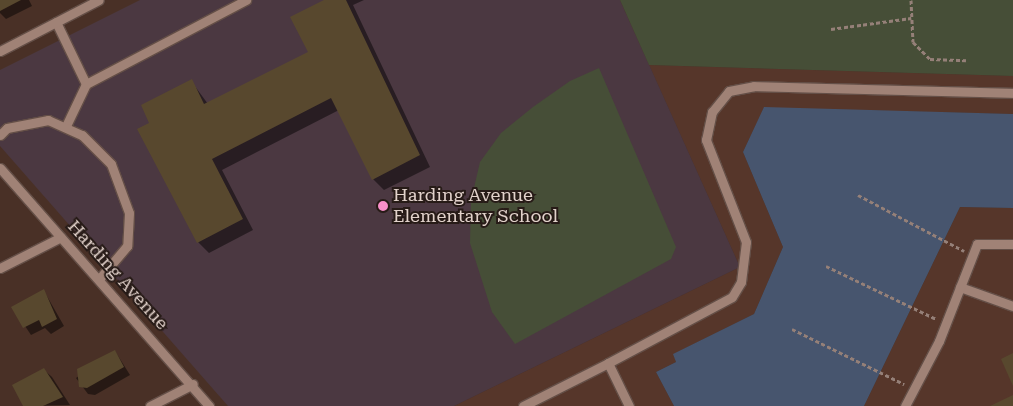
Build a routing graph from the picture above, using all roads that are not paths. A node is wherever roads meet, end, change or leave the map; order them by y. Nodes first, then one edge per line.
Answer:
1 (99, 0) edge
2 (246, 0) edge
3 (56, 22) junction
4 (0, 51) edge
5 (86, 84) junction
6 (1013, 93) edge
7 (66, 126) junction
8 (0, 135) edge
9 (0, 168) edge
10 (62, 237) junction
11 (1013, 244) edge
12 (0, 268) edge
13 (99, 279) junction
14 (960, 287) junction
15 (1013, 306) edge
16 (608, 363) junction
17 (193, 384) junction
18 (150, 406) edge
19 (209, 406) edge
20 (523, 406) edge
21 (630, 406) edge
22 (906, 406) edge

1 - 3 street
2 - 5 street
3 - 4 street
3 - 5 street
5 - 7 street
6 - 16 street
7 - 8 street
7 - 13 street
9 - 10 street, Harding Avenue
10 - 12 street
10 - 13 street, Harding Avenue
11 - 14 street
13 - 17 street, Harding Avenue
14 - 15 street
14 - 22 street
16 - 20 street
16 - 21 street
17 - 18 street
17 - 19 street, Harding Avenue

